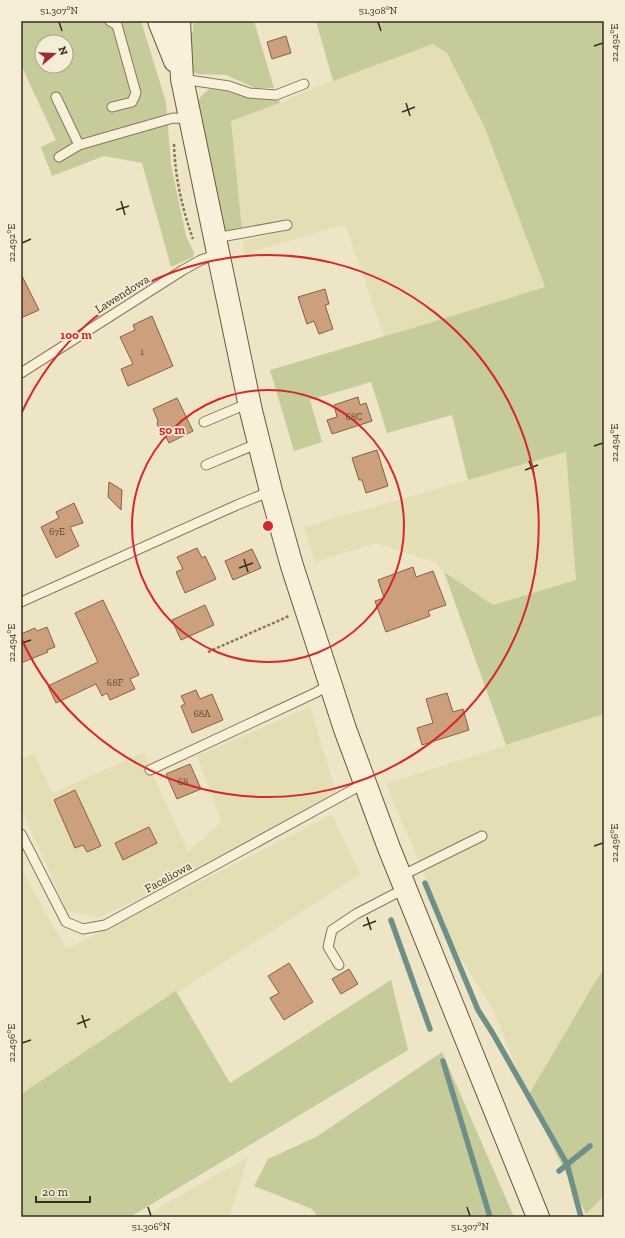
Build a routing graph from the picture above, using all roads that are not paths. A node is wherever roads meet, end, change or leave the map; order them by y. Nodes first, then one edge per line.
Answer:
1 (110, 21) edge
2 (159, 21) edge
3 (179, 21) edge
4 (182, 79) junction
5 (304, 84) dead end
6 (56, 97) dead end
7 (112, 107) dead end
8 (190, 119) junction
9 (79, 145) junction
10 (59, 157) dead end
11 (287, 225) dead end
12 (216, 246) junction
13 (21, 373) edge
14 (249, 402) junction
15 (204, 422) dead end
16 (259, 443) junction
17 (206, 465) dead end
18 (271, 492) junction
19 (21, 602) edge
20 (330, 684) junction
21 (150, 770) dead end
22 (365, 783) junction
23 (21, 834) edge
24 (482, 836) dead end
25 (403, 882) junction
26 (339, 965) dead end
27 (538, 1217) edge

1 - 7 lane
2 - 4 main road
3 - 4 main road
4 - 5 lane
4 - 8 main road
6 - 9 lane
8 - 9 lane
8 - 12 main road
9 - 10 lane
11 - 12 lane, Lawendowa
12 - 13 lane, Lawendowa
12 - 14 main road
14 - 15 lane
14 - 16 main road
16 - 17 lane
16 - 18 main road
18 - 19 lane
18 - 20 main road
20 - 21 lane
20 - 22 main road
22 - 23 lane, Faceliowa
22 - 25 main road
24 - 25 lane
25 - 26 lane
25 - 27 main road

